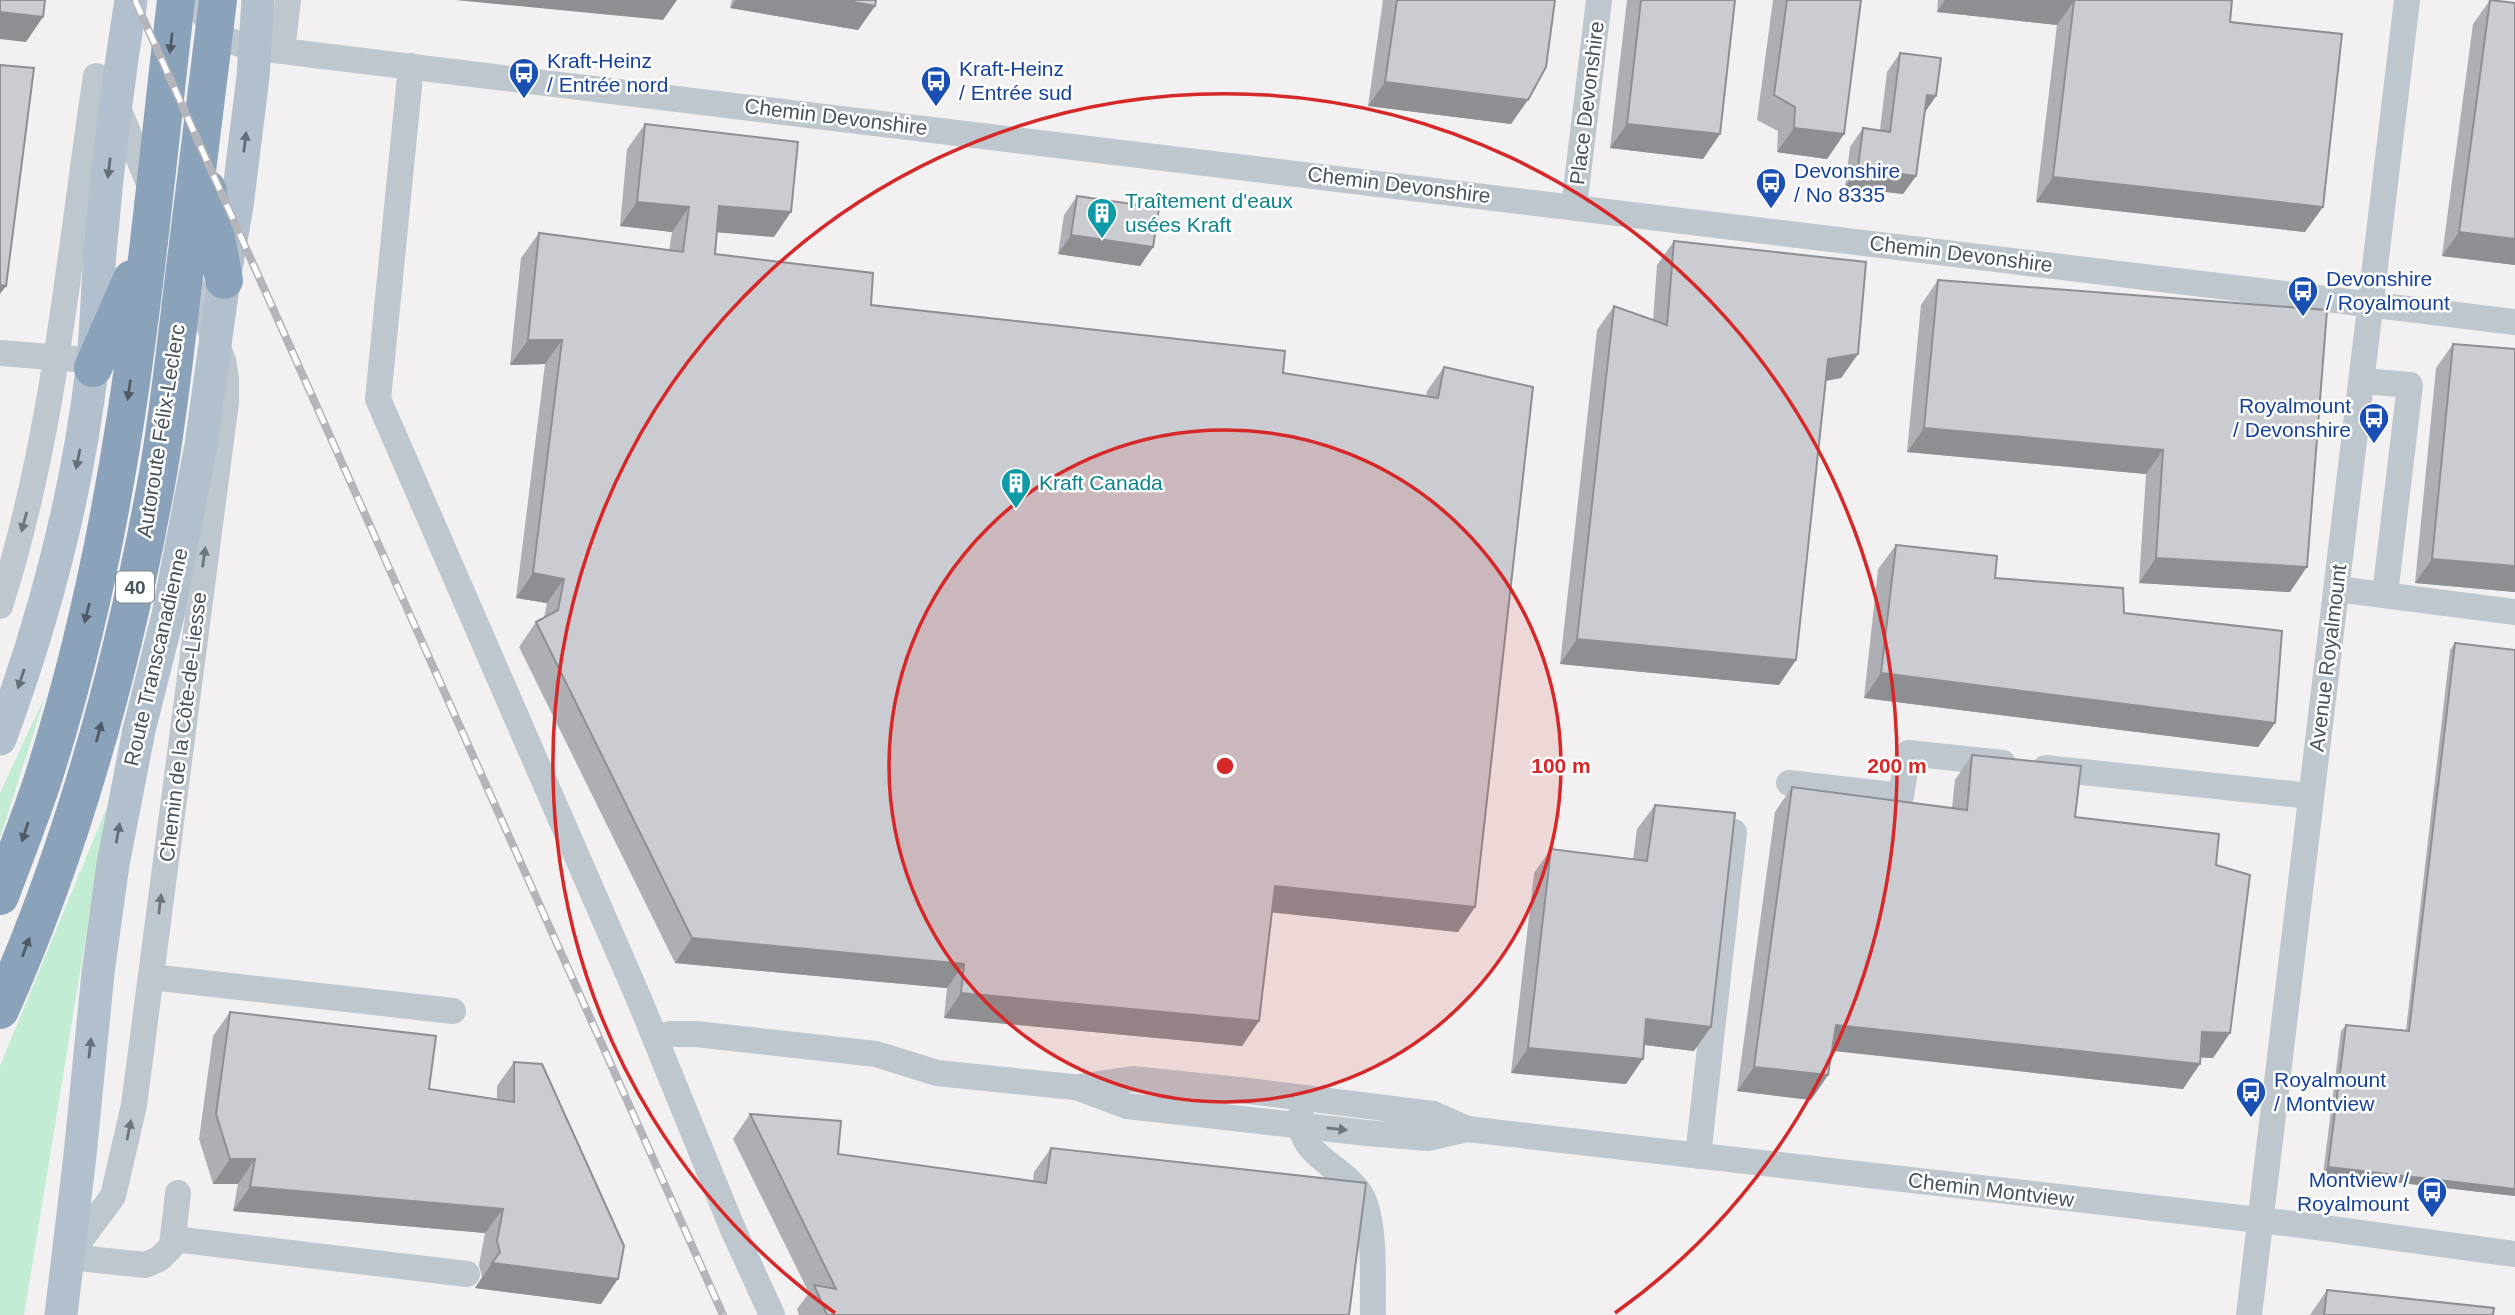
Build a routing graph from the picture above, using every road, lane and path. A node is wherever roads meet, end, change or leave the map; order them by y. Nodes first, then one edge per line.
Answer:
1 (131, 0) edge
2 (176, 0) edge
3 (197, 0) edge
4 (218, 0) edge
5 (258, 0) edge
6 (288, 0) edge
7 (1599, 0) edge
8 (2407, 0) edge
9 (282, 51) junction
10 (411, 66) junction
11 (96, 76) dead end
12 (103, 106) junction
13 (200, 148) junction
14 (1574, 207) junction
15 (147, 249) junction
16 (224, 280) junction
17 (2371, 304) junction
18 (2515, 322) edge
19 (0, 353) edge
20 (75, 364) junction
21 (2362, 381) junction
22 (226, 402) junction
23 (2337, 589) junction
24 (2385, 594) junction
25 (0, 606) edge
26 (2515, 611) edge
27 (0, 739) edge
28 (1789, 783) dead end
29 (2311, 796) junction
30 (1734, 832) edge
31 (0, 896) edge
32 (151, 977) junction
33 (0, 1010) edge
34 (453, 1011) dead end
35 (655, 1038) junction
36 (1301, 1111) junction
37 (1698, 1156) junction
38 (178, 1193) dead end
39 (2260, 1220) junction
40 (174, 1239) junction
41 (2515, 1254) edge
42 (68, 1258) junction
43 (467, 1274) dead end
44 (61, 1315) edge
45 (772, 1315) edge
46 (1373, 1315) edge
47 (2249, 1315) edge

1 -> 20 main road
2 -> 15 highway, Autoroute Félix-Leclerc / 40
3 - 9 street, Chemin Devonshire
4 - 13 highway, Autoroute Félix-Leclerc / 40
16 -> 5 main road, Route Transcanadienne
6 - 9 street
7 - 14 street, Place Devonshire
8 - 17 street, Avenue Royalmount
9 - 10 street, Chemin Devonshire
10 - 14 street, Chemin Devonshire
10 - 35 street
11 - 12 street
12 - 20 street
12 - 22 street, Chemin de la Côte-de-Liesse
13 - 16 highway
33 -> 13 highway, Autoroute Félix-Leclerc / 40
14 - 17 street, Chemin Devonshire
15 - 20 highway
15 -> 31 highway, Autoroute Félix-Leclerc / 40
42 -> 16 main road, Route Transcanadienne
17 - 18 street, Chemin Devonshire
17 - 21 street, Avenue Royalmount
19 - 20 street
20 - 22 street
20 -> 25 street
20 -> 27 main road
21 - 23 street, Avenue Royalmount
21 - 24 street
32 -> 22 street, Chemin de la Côte-de-Liesse
23 - 24 street
23 - 29 street, Avenue Royalmount
24 - 26 street
28 - 29 street
29 - 39 street, Avenue Royalmount
30 - 37 street
32 - 34 street
42 -> 32 street, Chemin de la Côte-de-Liesse
35 - 36 street, Chemin Montview
35 - 45 street
36 - 37 street, Chemin Montview
36 - 46 street
37 - 39 street, Chemin Montview
38 - 40 street
39 - 41 street, Chemin Montview
39 - 47 street, Avenue Royalmount
40 - 42 street
40 - 43 street
42 - 44 main road, Route Transcanadienne

